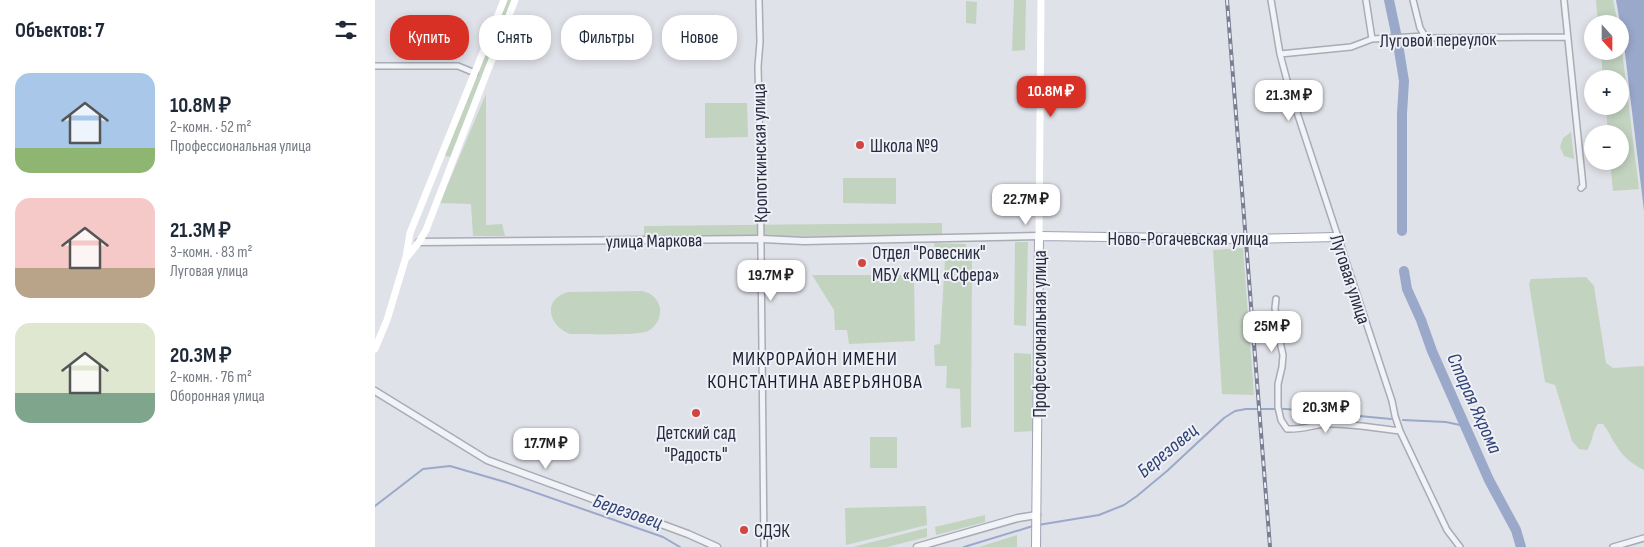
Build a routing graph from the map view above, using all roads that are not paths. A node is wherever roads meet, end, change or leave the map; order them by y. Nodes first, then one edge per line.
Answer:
1 (504, 0) edge
2 (515, 0) edge
3 (759, 0) edge
4 (1041, 0) edge
5 (1271, 0) edge
6 (1366, 0) edge
7 (1413, 0) edge
8 (1564, 0) edge
9 (1425, 36) junction
10 (1567, 37) junction
11 (1372, 39) junction
12 (1280, 54) junction
13 (375, 66) edge
14 (475, 74) junction
15 (440, 158) junction
16 (452, 162) junction
17 (1581, 188) dead end
18 (1039, 236) junction
19 (1337, 237) junction
20 (409, 238) junction
21 (760, 239) junction
22 (419, 242) junction
23 (407, 257) junction
24 (1276, 299) dead end
25 (375, 349) edge
26 (375, 391) edge
27 (1399, 431) junction
28 (1037, 522) junction
29 (1644, 538) edge
30 (717, 547) edge
31 (764, 547) edge
32 (917, 547) edge
33 (1036, 547) edge
34 (1460, 547) edge
35 (1613, 547) edge

1 - 14 main road
2 - 16 main road
3 - 21 street, Кропоткинская улица
4 - 18 main road, Профессиональная улица
5 - 12 street, Луговая улица
6 - 11 street
7 - 9 street
8 - 10 street
9 - 10 street, Луговой переулок
9 - 11 street, Луговой переулок
10 - 17 street
11 - 12 street, Луговой переулок
12 - 19 street, Луговая улица
13 - 14 street
14 - 15 main road
15 - 16 main road
15 - 20 main road
16 - 22 main road
18 - 19 main road, Ново-Рогачевская улица
18 - 21 street, улица Маркова
18 - 28 main road, Профессиональная улица
19 - 27 street, Луговая улица
20 - 22 main road
20 - 23 main road
21 - 22 street, улица Маркова
21 - 31 street, Кропоткинская улица
22 - 23 main road
23 - 25 main road
24 - 27 street
26 - 30 street
27 - 34 street, Луговая улица
28 - 32 street
28 - 33 main road, Профессиональная улица
29 - 35 street

